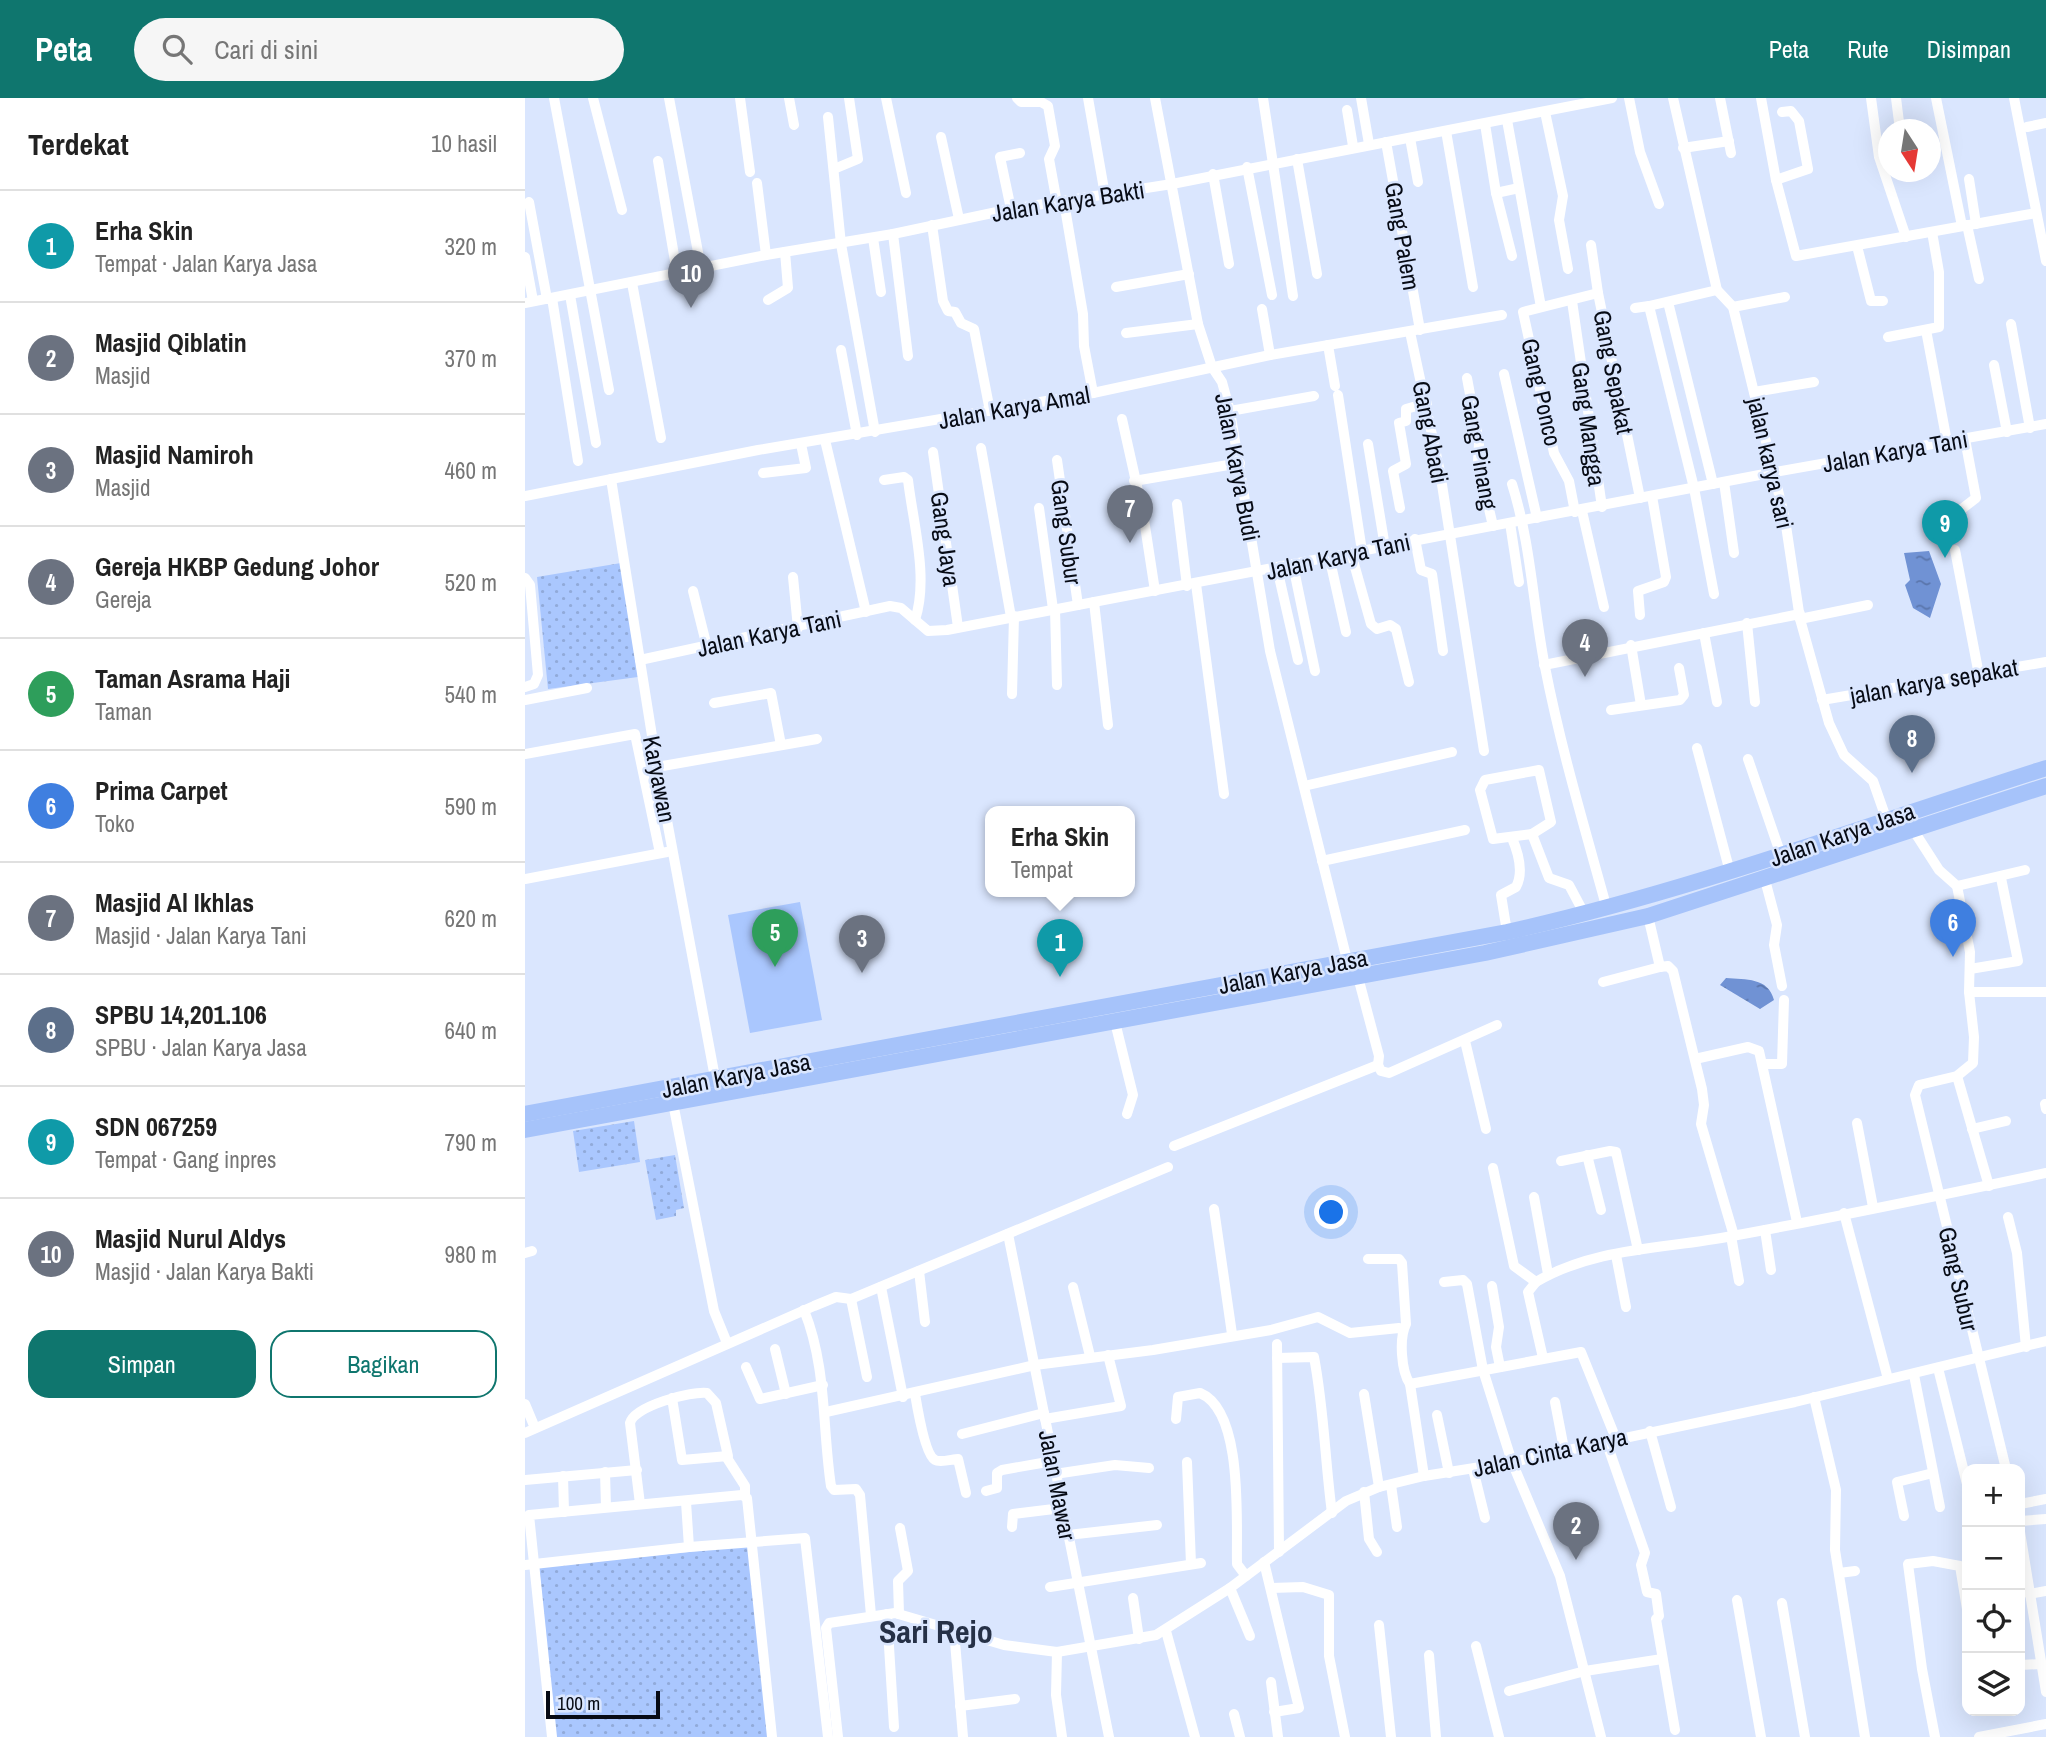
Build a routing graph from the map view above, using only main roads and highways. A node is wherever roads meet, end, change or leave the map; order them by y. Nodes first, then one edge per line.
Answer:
1 (2046, 768) edge
2 (2046, 786) edge
3 (1724, 879) junction
4 (995, 1036) junction
5 (525, 1114) edge
6 (525, 1130) edge

1 - 3 highway, Jalan Karya Jasa
2 - 3 highway, Jalan Karya Jasa
3 - 4 highway, Jalan Karya Jasa
3 - 4 highway, Jalan Karya Jasa
4 - 5 highway, Jalan Karya Jasa
4 - 6 highway, Jalan Karya Jasa

